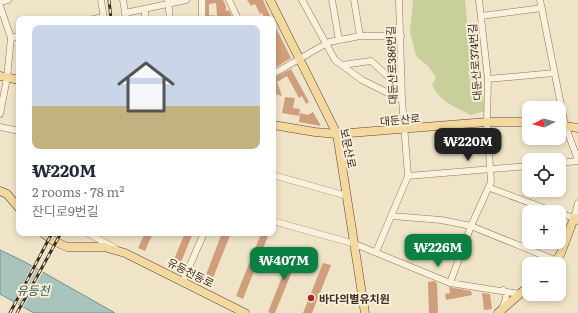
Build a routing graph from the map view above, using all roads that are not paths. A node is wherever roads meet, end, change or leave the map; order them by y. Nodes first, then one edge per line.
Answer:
1 (8, 0) edge
2 (100, 0) edge
3 (123, 0) edge
4 (186, 0) edge
5 (229, 0) edge
6 (270, 0) edge
7 (302, 0) edge
8 (332, 0) edge
9 (354, 0) edge
10 (399, 0) edge
11 (479, 0) edge
12 (540, 0) edge
13 (202, 1) edge
14 (0, 2) edge
15 (169, 2) edge
16 (0, 6) edge
17 (542, 8) junction
18 (145, 9) junction
19 (104, 16) edge
20 (126, 16) edge
21 (145, 16) edge
22 (170, 16) edge
23 (202, 16) edge
24 (237, 16) edge
25 (481, 16) junction
26 (360, 36) junction
27 (401, 36) junction
28 (16, 37) edge
29 (11, 38) junction
30 (339, 40) junction
31 (326, 45) junction
32 (300, 58) junction
33 (342, 65) junction
34 (276, 72) edge
35 (554, 73) junction
36 (3, 77) edge
37 (16, 79) edge
38 (488, 79) junction
39 (402, 80) junction
40 (402, 100) junction
41 (558, 101) edge
42 (0, 114) edge
43 (487, 122) junction
44 (522, 122) edge
45 (276, 126) edge
46 (566, 126) edge
47 (0, 127) edge
48 (578, 128) edge
49 (16, 130) edge
50 (404, 130) junction
51 (337, 134) junction
52 (566, 134) edge
53 (578, 160) edge
54 (566, 162) edge
55 (522, 167) edge
56 (491, 169) junction
57 (276, 176) edge
58 (408, 176) junction
59 (490, 188) junction
60 (4, 192) edge
61 (347, 196) junction
62 (16, 198) edge
63 (578, 203) edge
64 (16, 205) edge
65 (536, 205) edge
66 (566, 215) edge
67 (392, 216) junction
68 (576, 219) edge
69 (276, 222) edge
70 (471, 226) junction
71 (47, 236) edge
72 (93, 236) edge
73 (203, 236) edge
74 (355, 244) junction
75 (376, 252) junction
76 (125, 253) junction
77 (543, 257) edge
78 (559, 257) edge
79 (183, 281) junction
80 (450, 283) junction
81 (503, 290) junction
82 (520, 294) joint
83 (500, 310) edge
84 (245, 313) edge
85 (365, 313) edge

1 - 14 street
2 - 19 street
3 - 20 street
4 - 15 street
5 - 24 street
6 - 32 main road, 보문산로
7 - 31 street
8 - 30 street
9 - 26 street
10 - 27 street, 대둔산로386번길
11 - 25 street, 대둔산로374번길
12 - 17 street
13 - 23 street
15 - 18 street
15 - 22 street
16 - 29 street
17 - 25 street
17 - 35 street
18 - 20 street
18 - 21 street
25 - 38 street, 대둔산로374번길
26 - 27 street
26 - 30 street
27 - 39 street, 대둔산로386번길
28 - 29 street
29 - 36 street
30 - 31 street
31 - 32 street
31 - 33 street
32 - 34 street
32 - 51 main road, 보문산로
33 - 39 street
33 - 40 street
35 - 38 street
35 - 41 street
36 - 37 main road
36 - 42 street
38 - 43 street, 대둔산로374번길
39 - 40 street, 대둔산로386번길
40 - 50 street, 대둔산로386번길
43 - 44 main road, 대둔산로
43 - 50 main road, 대둔산로
43 - 56 street, 대둔산로374번길
45 - 51 main road, 대둔산로
46 - 48 main road
47 - 49 street
50 - 51 main road, 대둔산로
50 - 58 street, 대둔산로386번길
51 - 61 main road, 보문산로
52 - 53 street
53 - 54 street
55 - 56 street
56 - 58 street
56 - 59 street, 대둔산로374번길
57 - 61 street
58 - 67 street
59 - 65 street
59 - 70 street, 대둔산로374번길
60 - 62 street
60 - 64 main road
61 - 74 main road, 보문산로
63 - 68 street
66 - 68 street
67 - 70 street
67 - 75 street
68 - 78 main road
69 - 74 street
70 - 77 street
70 - 80 street, 대둔산로374번길
71 - 76 main road, 유등천동로
72 - 76 street, 유등천동로
73 - 79 street
74 - 75 street
74 - 85 main road, 보문산로
75 - 80 street
76 - 79 main road, 유등천동로
79 - 84 main road, 유등천동로
80 - 81 street
81 - 82 street
81 - 83 street
82 - 83 main road

